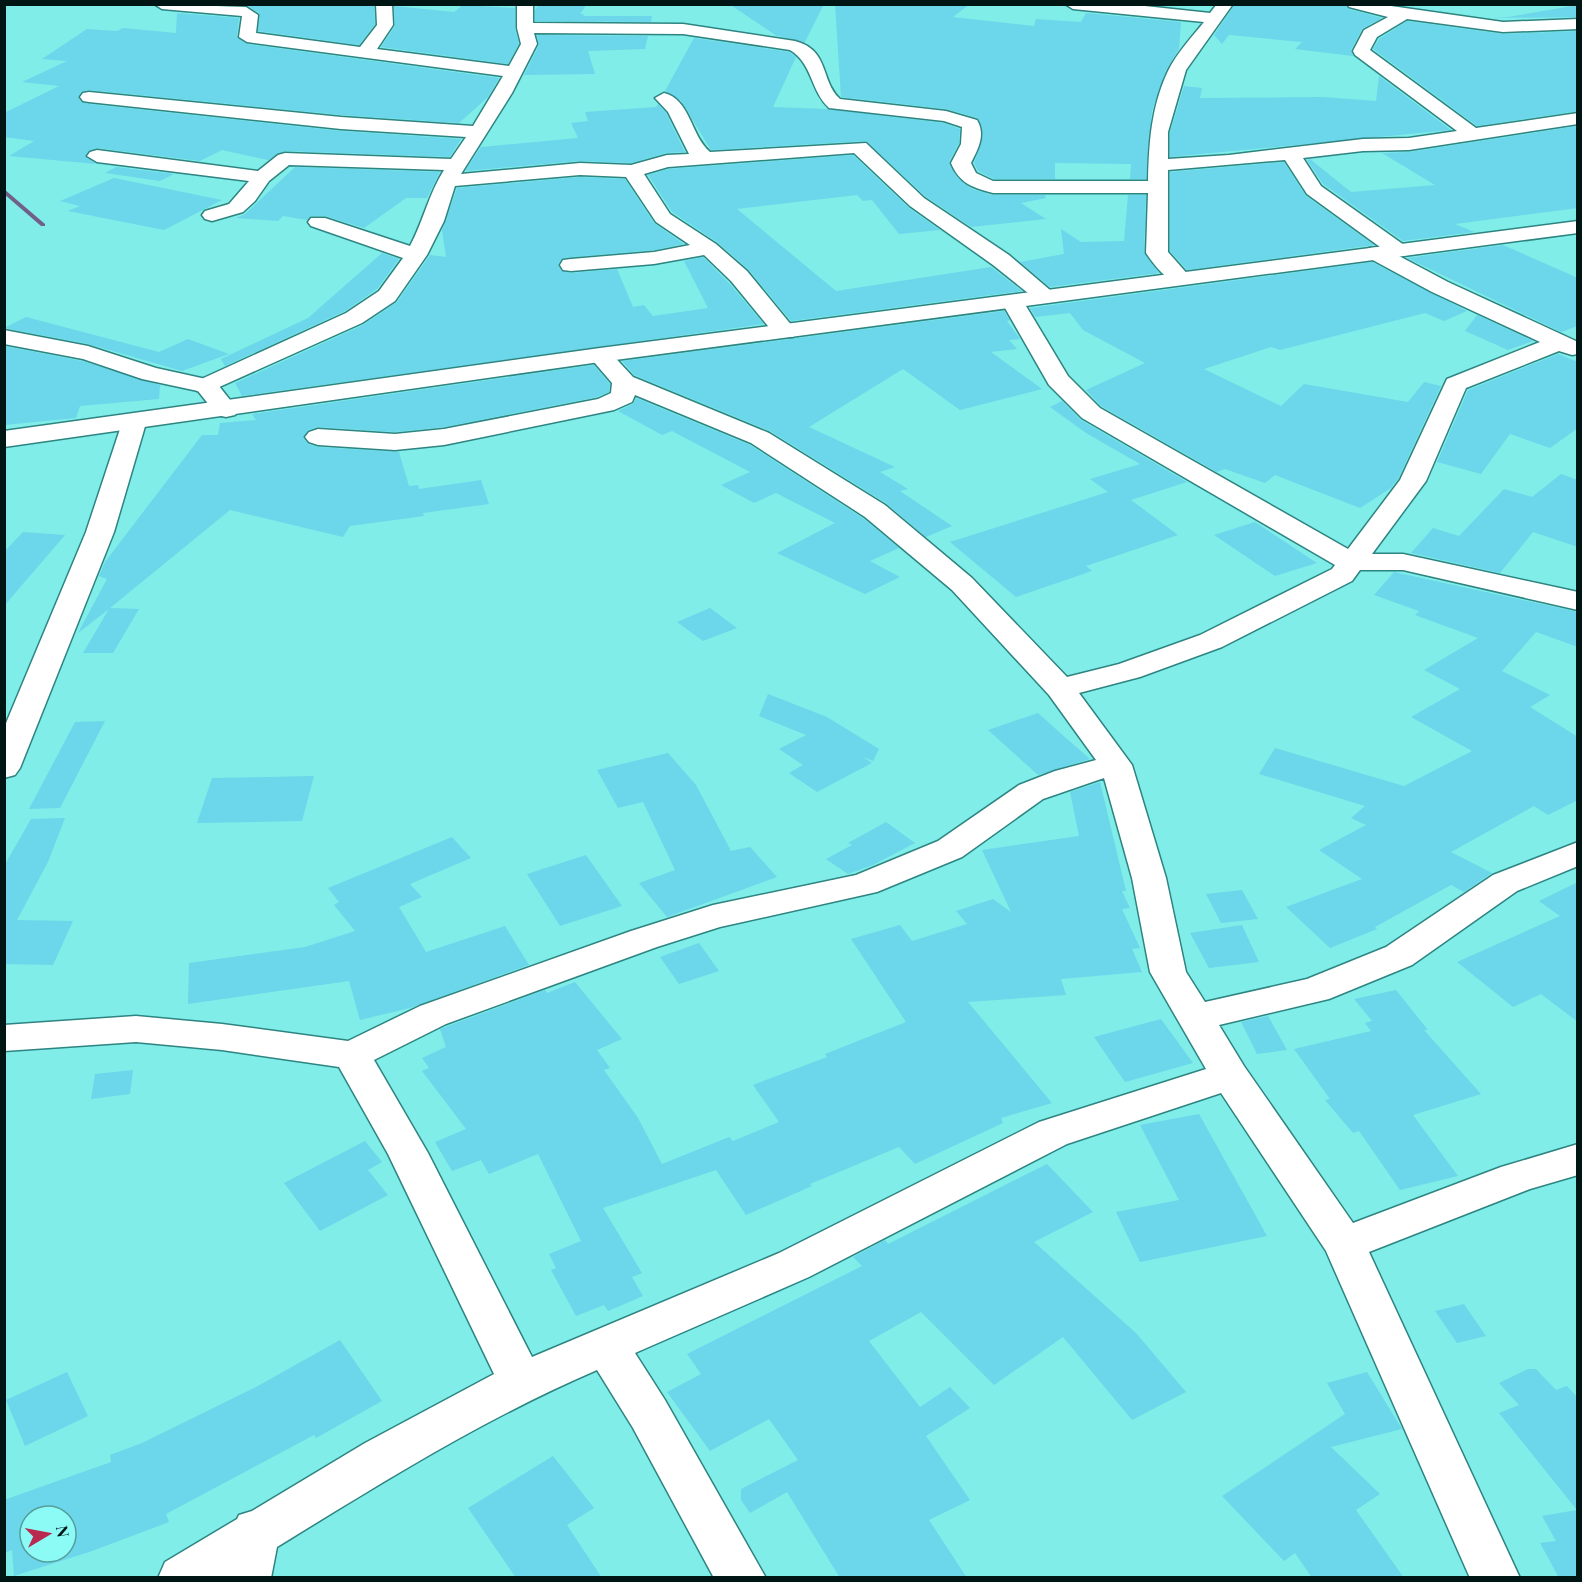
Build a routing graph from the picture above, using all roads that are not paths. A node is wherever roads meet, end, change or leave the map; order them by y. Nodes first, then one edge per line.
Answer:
1 (162, 4) edge
2 (384, 4) edge
3 (525, 4) edge
4 (1073, 4) edge
5 (1355, 4) edge
6 (1553, 9) dead end
7 (1220, 11) edge
8 (1405, 14) junction
9 (1578, 23) edge
10 (525, 28) junction
11 (364, 53) junction
12 (513, 72) junction
13 (89, 97) dead end
14 (664, 98) dead end
15 (1578, 118) edge
16 (479, 132) junction
17 (1471, 133) junction
18 (1290, 153) junction
19 (98, 156) dead end
20 (705, 158) junction
21 (1158, 165) junction
22 (632, 171) junction
23 (452, 173) junction
24 (262, 177) junction
25 (1158, 187) junction
26 (212, 215) dead end
27 (318, 222) dead end
28 (1578, 227) edge
29 (709, 248) junction
30 (1389, 251) junction
31 (417, 255) junction
32 (572, 265) dead end
33 (1180, 278) junction
34 (1046, 296) junction
35 (1012, 301) junction
36 (784, 332) junction
37 (4, 336) edge
38 (1569, 347) edge
39 (600, 355) junction
40 (624, 382) junction
41 (206, 386) junction
42 (226, 410) junction
43 (134, 423) junction
44 (318, 437) dead end
45 (4, 439) edge
46 (1351, 562) junction
47 (1578, 601) edge
48 (1060, 688) junction
49 (1116, 765) junction
50 (4, 768) edge
51 (1578, 853) edge
52 (1196, 1017) junction
53 (4, 1038) edge
54 (352, 1055) junction
55 (1230, 1076) junction
56 (1578, 1159) edge
57 (1344, 1244) junction
58 (606, 1346) junction
59 (521, 1382) junction
60 (256, 1531) junction
61 (183, 1578) edge
62 (246, 1578) edge
63 (741, 1578) edge
64 (1495, 1578) edge

1 - 11 street
2 - 11 street
3 - 10 street
4 - 7 street
5 - 8 street
6 - 9 street
7 - 21 street
8 - 9 street
8 - 17 street
10 - 12 street
10 - 25 street
11 - 12 street
12 - 16 street
13 - 16 street
14 - 20 street
15 - 17 street
16 - 23 street
17 - 18 street
18 - 21 street
18 - 30 street
19 - 24 street
20 - 22 street
20 - 34 street
21 - 25 street
22 - 23 street
22 - 29 street
23 - 24 street
23 - 31 street
24 - 26 street
25 - 33 street
27 - 31 street
28 - 30 street
29 - 32 street
29 - 36 street
30 - 33 street
30 - 38 street
31 - 41 street
33 - 34 street
34 - 35 street
35 - 36 street
35 - 46 street
36 - 39 street
37 - 41 street
38 - 46 street
39 - 40 street
39 - 42 street
40 - 44 street
40 - 48 street
41 - 42 street
42 - 43 street
43 - 45 street
43 - 50 street
46 - 47 street
46 - 48 street
48 - 49 street
49 - 52 street
49 - 54 street
51 - 52 street
52 - 55 street
53 - 54 street
54 - 59 street
55 - 57 street
55 - 58 street
56 - 57 street
57 - 64 street
58 - 59 street
58 - 63 street
59 - 60 street
60 - 61 street
60 - 62 street

